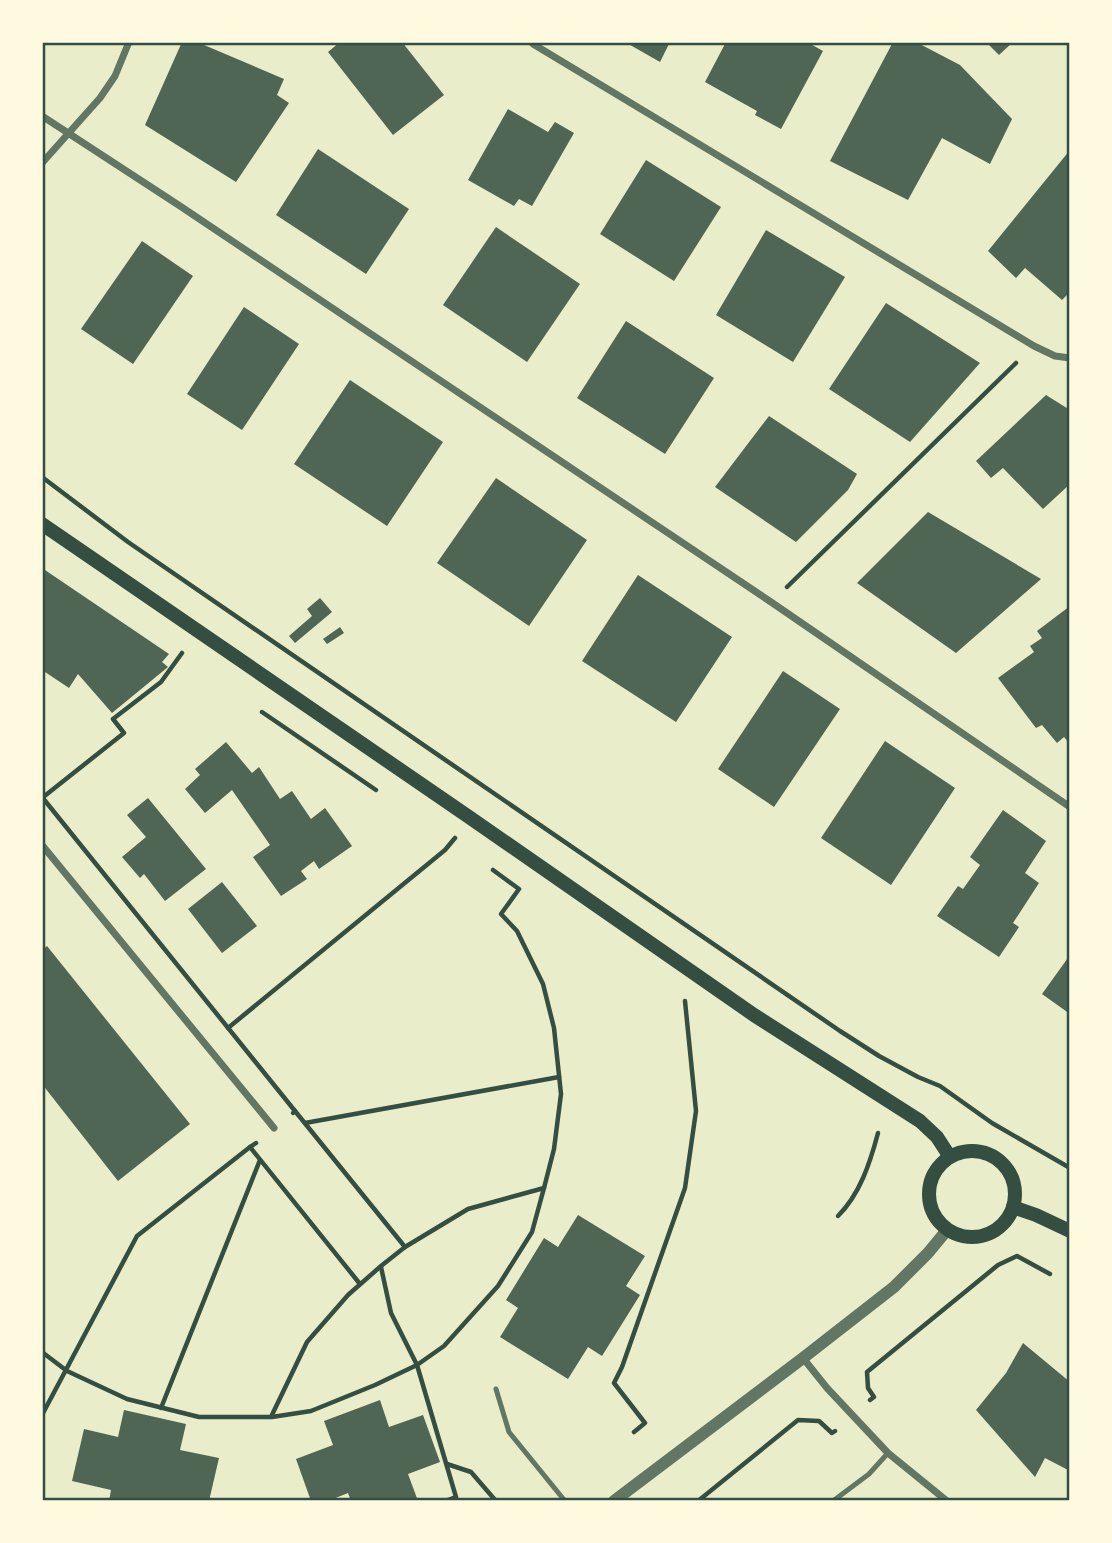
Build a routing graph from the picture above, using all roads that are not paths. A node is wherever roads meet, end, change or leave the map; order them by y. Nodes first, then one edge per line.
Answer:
1 (129, 42) edge
2 (534, 42) edge
3 (42, 116) edge
4 (69, 134) junction
5 (42, 163) edge
6 (1070, 358) edge
7 (42, 524) edge
8 (1070, 807) edge
9 (42, 845) edge
10 (274, 1128) road end
11 (950, 1157) junction
12 (1013, 1207) junction
13 (947, 1230) junction
14 (1070, 1231) edge
15 (803, 1358) junction
16 (496, 1389) dead end
17 (888, 1452) junction
18 (935, 1497) edge
19 (565, 1501) edge
20 (614, 1501) edge
21 (833, 1501) edge
22 (947, 1501) edge

1 - 4 street
2 - 6 street
3 - 4 street
4 - 5 street
4 - 8 street
7 - 11 main road
9 - 10 street
11 - 12 main road
11 - 13 main road
12 - 13 main road
12 - 14 main road
13 - 15 street
15 - 17 street
15 - 20 street
16 - 19 lane
17 - 18 street
17 - 21 lane
18 - 22 street

